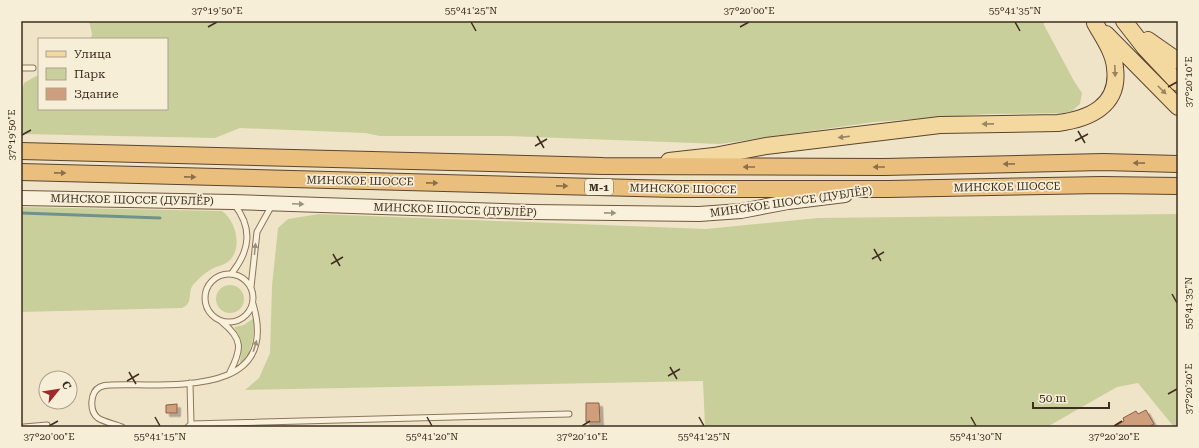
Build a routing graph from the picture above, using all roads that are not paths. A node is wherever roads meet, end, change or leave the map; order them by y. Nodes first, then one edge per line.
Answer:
1 (1124, 21) edge
2 (1094, 22) edge
3 (1178, 61) edge
4 (21, 68) edge
5 (33, 68) dead end
6 (1178, 83) edge
7 (1178, 107) edge
8 (21, 151) edge
9 (1178, 164) edge
10 (603, 166) junction
11 (21, 172) edge
12 (1178, 186) edge
13 (888, 189) junction
14 (21, 198) edge
15 (232, 202) junction
16 (273, 204) junction
17 (232, 273) junction
18 (251, 287) junction
19 (253, 304) junction
20 (220, 321) junction
21 (230, 373) junction
22 (190, 383) junction
23 (570, 414) dead end
24 (47, 425) dead end
25 (189, 425) edge
26 (24, 427) edge
27 (122, 427) edge

1 - 3 main road
1 - 6 main road
2 -> 7 main road
2 -> 10 main road
4 - 5 lane
8 - 10 highway, МИНСКОЕ ШОССЕ / М-1
9 -> 10 highway, МИНСКОЕ ШОССЕ / М-1
11 -> 13 highway, МИНСКОЕ ШОССЕ / М-1
12 - 13 highway, МИНСКОЕ ШОССЕ / М-1
16 -> 13 main road, МИНСКОЕ ШОССЕ (ДУБЛЁР)
14 - 15 main road, МИНСКОЕ ШОССЕ (ДУБЛЁР)
15 - 16 main road, МИНСКОЕ ШОССЕ (ДУБЛЁР)
15 - 17 lane
18 -> 16 lane
17 - 18 lane
17 - 20 lane
18 - 19 lane
19 - 20 lane
21 -> 19 lane
20 - 21 lane
21 - 22 lane
22 - 25 lane
22 - 27 lane
23 - 25 lane
24 - 26 lane

